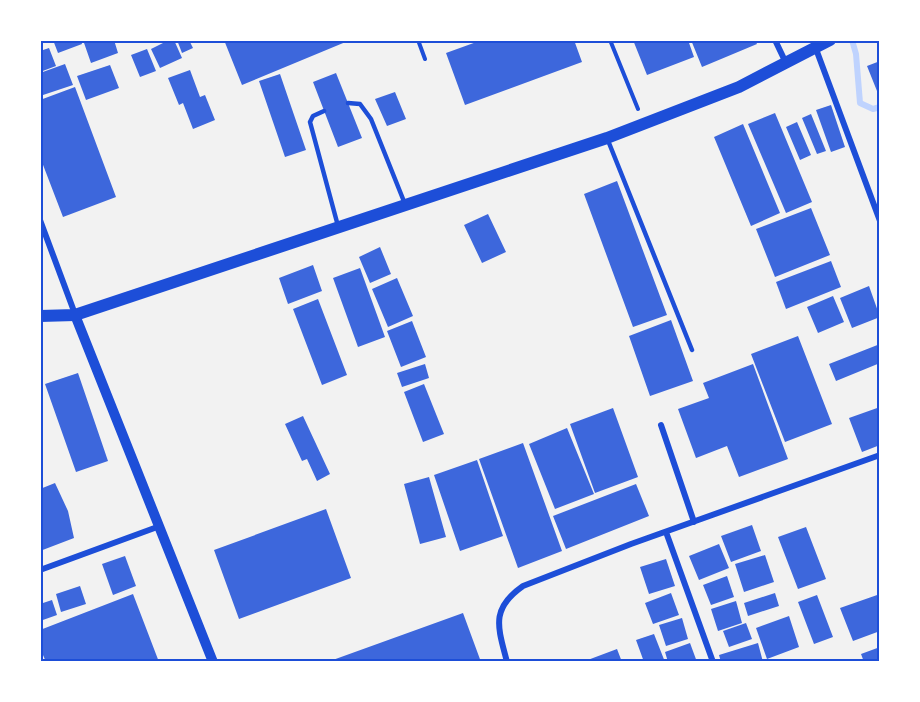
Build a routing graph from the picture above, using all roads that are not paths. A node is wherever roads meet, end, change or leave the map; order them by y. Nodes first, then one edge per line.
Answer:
1 (775, 40) edge
2 (824, 44) edge
3 (787, 63) junction
4 (348, 103) dead end
5 (324, 111) dead end
6 (607, 138) junction
7 (405, 204) junction
8 (40, 220) edge
9 (879, 221) edge
10 (338, 226) junction
11 (75, 315) junction
12 (40, 316) edge
13 (692, 350) dead end
14 (661, 425) dead end
15 (879, 454) edge
16 (694, 522) junction
17 (160, 526) junction
18 (666, 532) junction
19 (40, 570) edge
20 (213, 662) edge
21 (507, 662) edge
22 (713, 662) edge

1 - 3 street
2 - 3 main road
2 - 9 street
3 - 6 main road
4 - 7 lane
5 - 10 lane
6 - 7 main road
6 - 13 lane
7 - 10 main road
8 - 11 street
10 - 11 main road
11 - 12 main road
11 - 17 street
14 - 16 street
15 - 16 street
16 - 18 street
17 - 19 street
17 - 20 street
18 - 21 street
18 - 22 street

